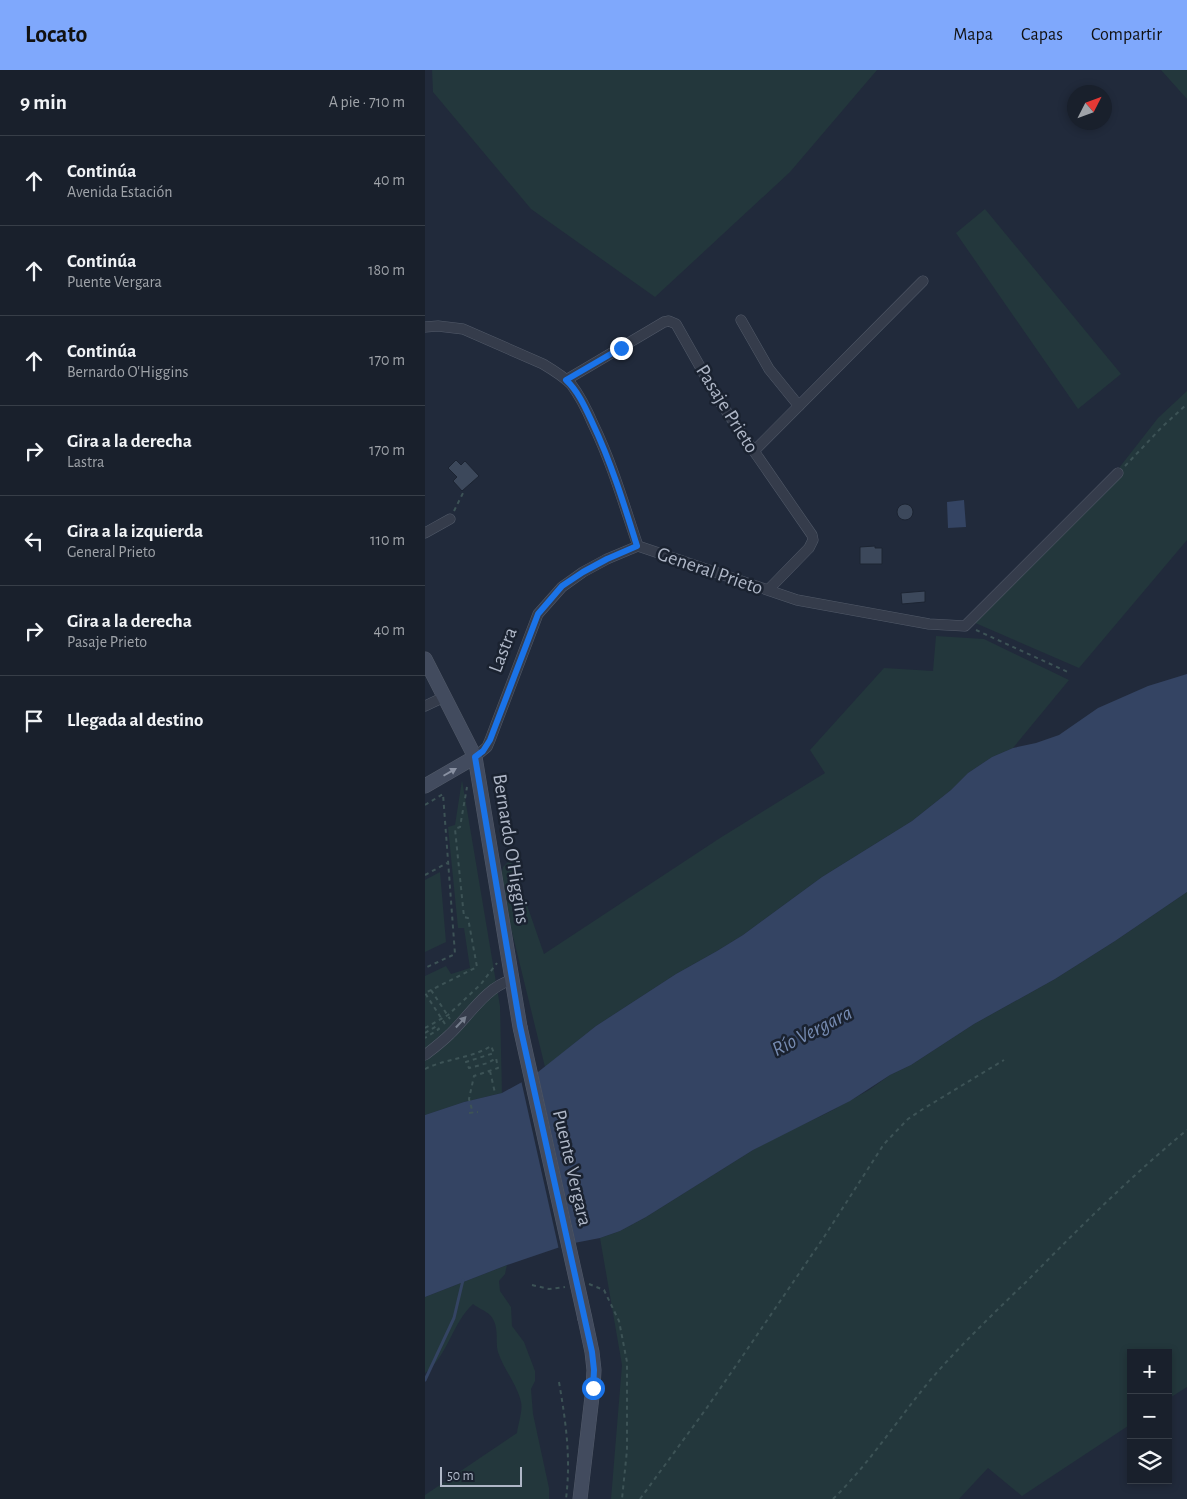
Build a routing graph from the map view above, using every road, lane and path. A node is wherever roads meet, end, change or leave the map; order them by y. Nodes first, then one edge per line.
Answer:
1 (923, 281) dead end
2 (741, 320) dead end
3 (425, 327) edge
4 (566, 380) junction
5 (1187, 404) edge
6 (799, 406) junction
7 (753, 451) junction
8 (1118, 473) joint
9 (463, 493) dead end
10 (455, 509) dead end
11 (450, 520) dead end
12 (425, 533) edge
13 (637, 546) junction
14 (768, 590) junction
15 (965, 626) junction
16 (425, 659) edge
17 (1070, 674) dead end
18 (444, 697) junction
19 (425, 706) edge
20 (475, 757) junction
21 (468, 779) dead end
22 (425, 786) edge
23 (425, 805) edge
24 (448, 863) junction
25 (425, 875) edge
26 (507, 951) junction
27 (425, 968) edge
28 (512, 980) junction
29 (431, 990) junction
30 (448, 1015) junction
31 (441, 1018) junction
32 (520, 1026) joint
33 (425, 1028) edge
34 (425, 1033) edge
35 (425, 1038) edge
36 (425, 1055) edge
37 (1004, 1060) dead end
38 (425, 1070) edge
39 (490, 1071) junction
40 (495, 1093) dead end
41 (478, 1112) dead end
42 (469, 1113) dead end
43 (473, 1113) junction
44 (1187, 1130) edge
45 (532, 1285) dead end
46 (582, 1285) dead end
47 (573, 1286) dead end
48 (559, 1382) dead end
49 (566, 1499) edge
50 (580, 1499) edge
51 (622, 1499) edge
52 (640, 1499) edge
53 (833, 1499) edge

1 - 6 street
2 - 6 street
3 - 4 street, General Prieto
4 - 7 street, Pasaje Prieto
4 - 13 street, General Prieto
5 - 8 path
6 - 7 street
7 - 14 street, Pasaje Prieto
8 - 15 street
9 - 10 path
11 - 12 street
13 - 14 street, General Prieto
13 - 20 street, Lastra
14 - 15 street, General Prieto
15 - 17 path
16 - 18 main road, Bernardo O'Higgins
18 - 19 street
18 - 20 main road, Bernardo O'Higgins
22 -> 20 main road, Lastra
20 - 26 main road, Bernardo O'Higgins
21 - 29 path
23 - 24 path
24 - 25 path
24 - 27 path
26 - 28 main road, Bernardo O'Higgins
26 - 30 path
28 - 32 main road, Bernardo O'Higgins
36 -> 28 street
29 - 30 path
29 - 31 path
30 - 31 path
31 - 33 path
32 - 50 main road, Puente Vergara, bridge
34 - 35 path
37 - 52 path
38 - 39 path
39 - 40 path
39 - 43 path
41 - 43 path
42 - 43 path
44 - 53 path
45 - 47 path
46 - 51 path
48 - 49 path

